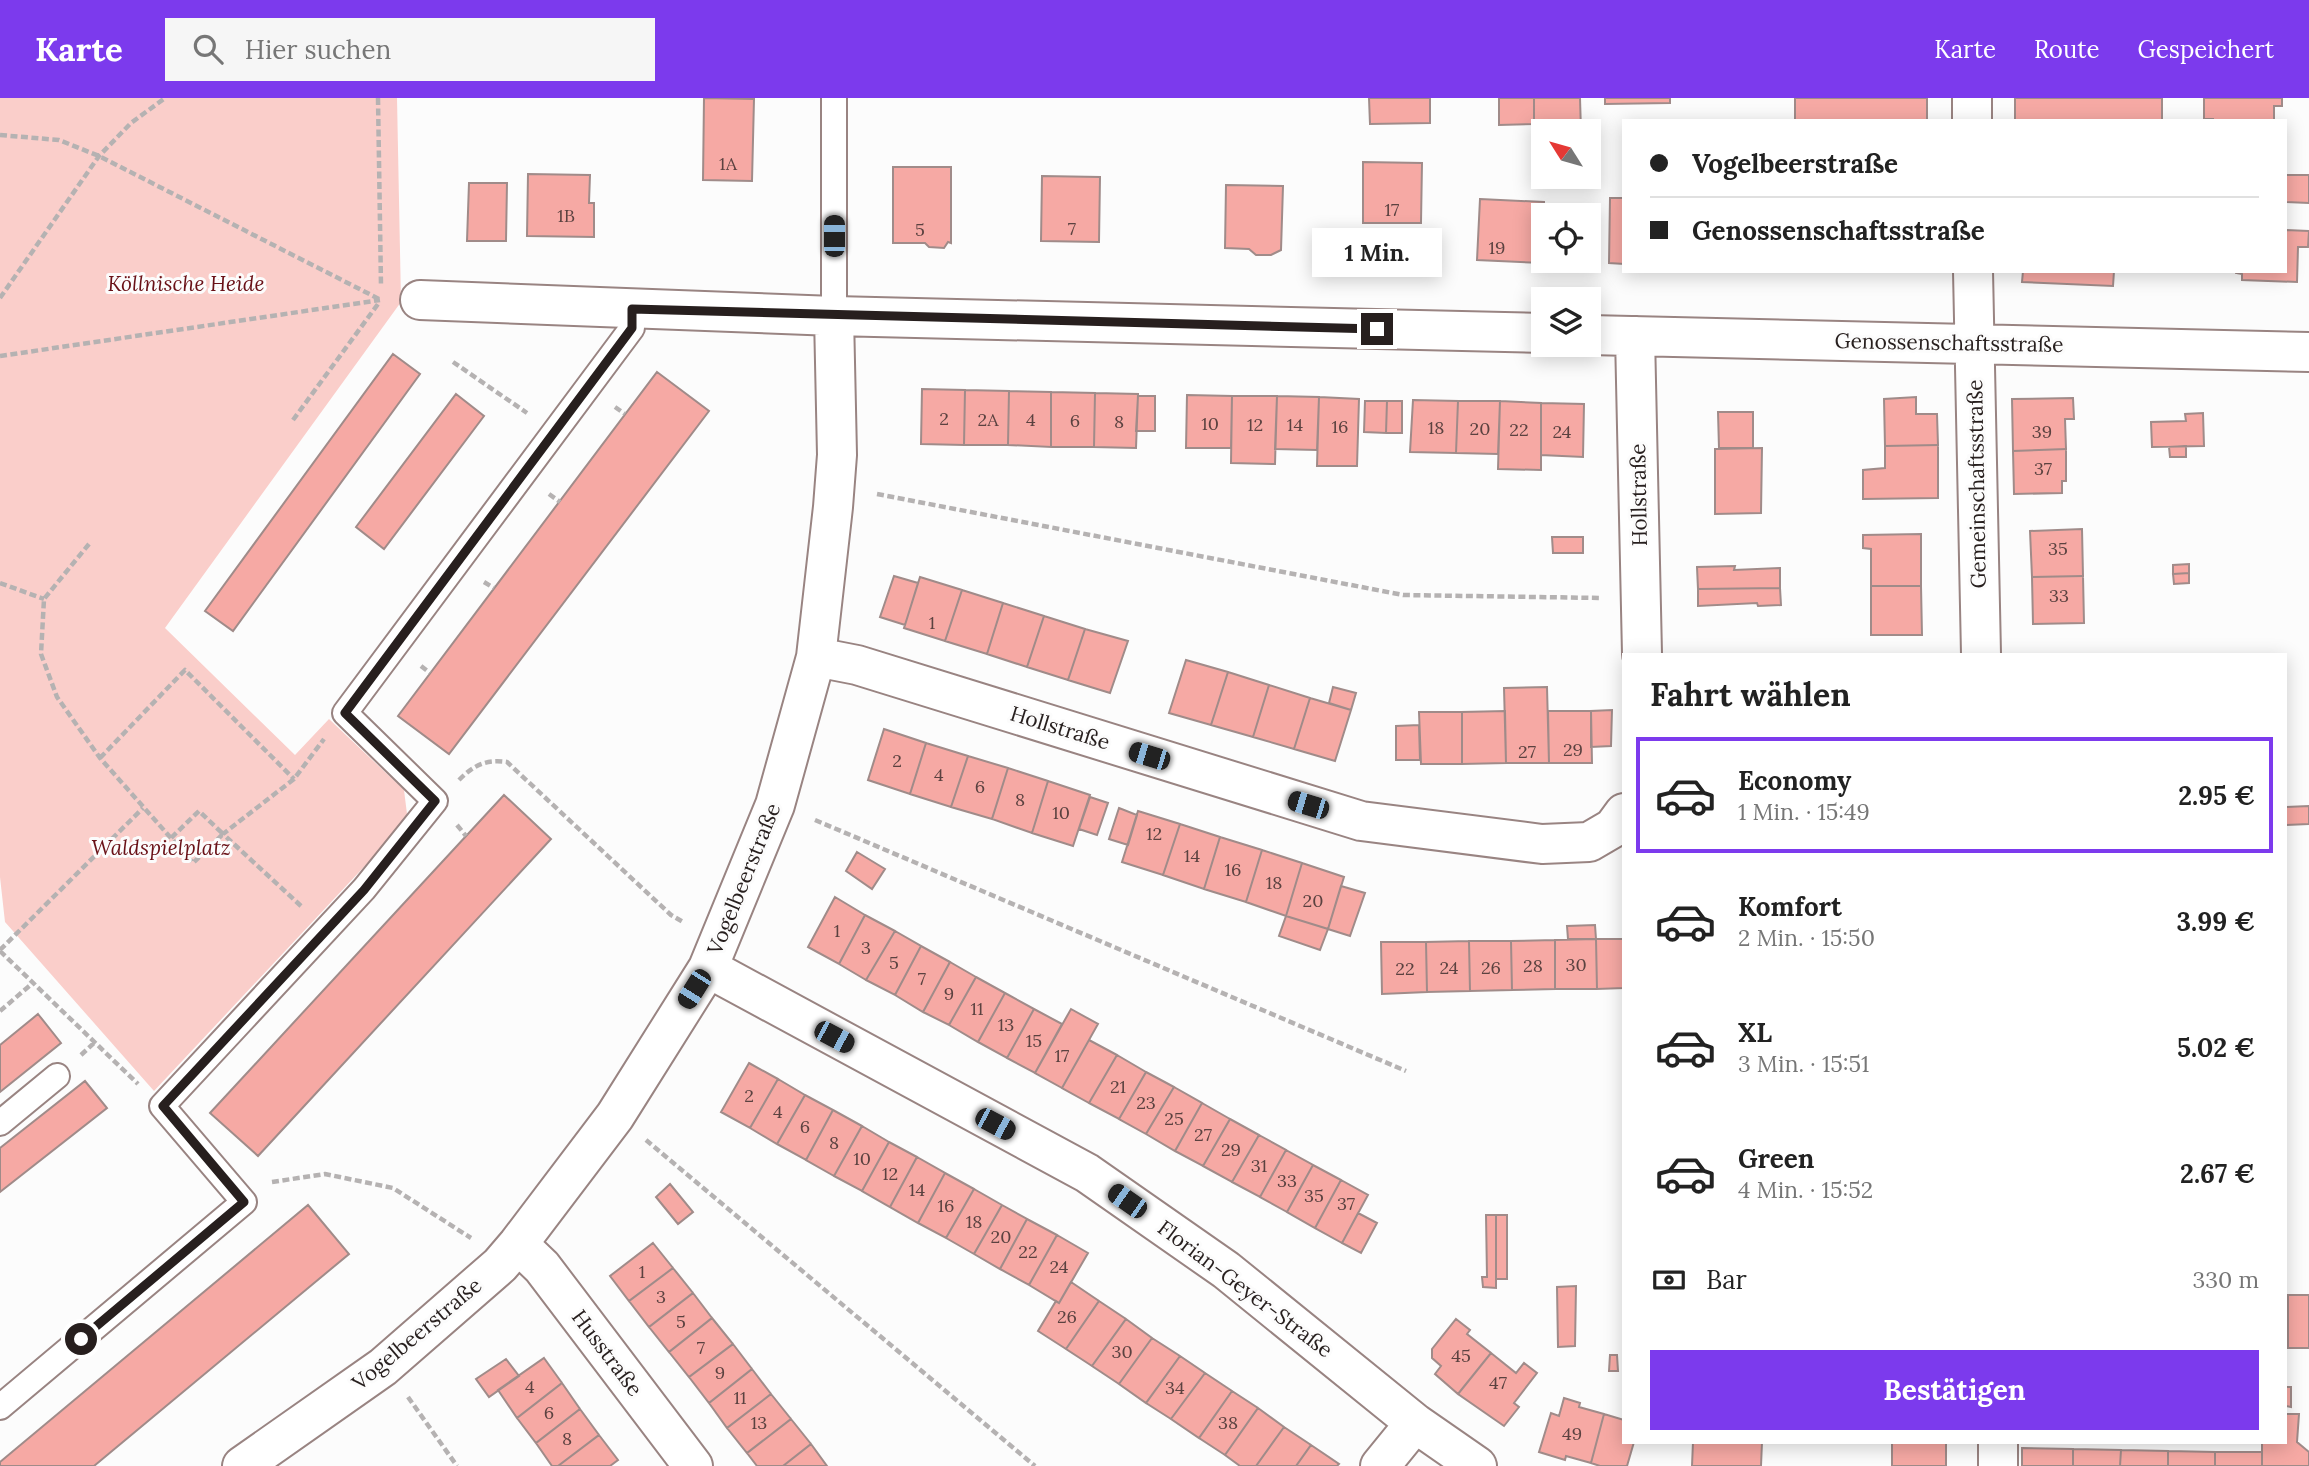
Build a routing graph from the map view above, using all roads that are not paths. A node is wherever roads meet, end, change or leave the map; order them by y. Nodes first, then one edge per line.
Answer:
1 (834, 98) edge
2 (1972, 98) edge
3 (1972, 119) edge
4 (1973, 273) edge
5 (420, 300) road end
6 (632, 309) junction
7 (834, 316) junction
8 (1531, 333) edge
9 (1601, 335) edge
10 (1635, 336) junction
11 (1974, 343) junction
12 (2309, 352) edge
13 (1643, 653) edge
14 (1981, 653) edge
15 (816, 657) junction
16 (1622, 816) edge
17 (714, 956) junction
18 (57, 1076) dead end
19 (0, 1123) edge
20 (509, 1255) junction
21 (0, 1407) edge
22 (1415, 1423) junction
23 (1998, 1444) edge
24 (242, 1466) edge
25 (693, 1466) edge
26 (1380, 1466) edge
27 (1477, 1466) edge
28 (1998, 1466) edge

1 - 7 lane
2 - 3 street
4 - 11 street, Gemeinschaftsstraße
5 - 6 street
6 - 7 street
6 - 21 lane
7 - 8 street
7 - 15 street, Vogelbeerstraße
9 - 10 street, Genossenschaftsstraße
10 - 11 street, Genossenschaftsstraße
10 - 13 street, Hollstraße
11 - 12 street, Genossenschaftsstraße
11 - 14 street, Gemeinschaftsstraße
15 - 16 street, Hollstraße
15 - 17 street, Vogelbeerstraße
17 - 20 street, Vogelbeerstraße
17 - 22 street, Florian-Geyer-Straße
18 - 19 lane
20 - 24 street, Vogelbeerstraße
20 - 25 street, Husstraße
22 - 26 street
22 - 27 street, Florian-Geyer-Straße
23 - 28 street

